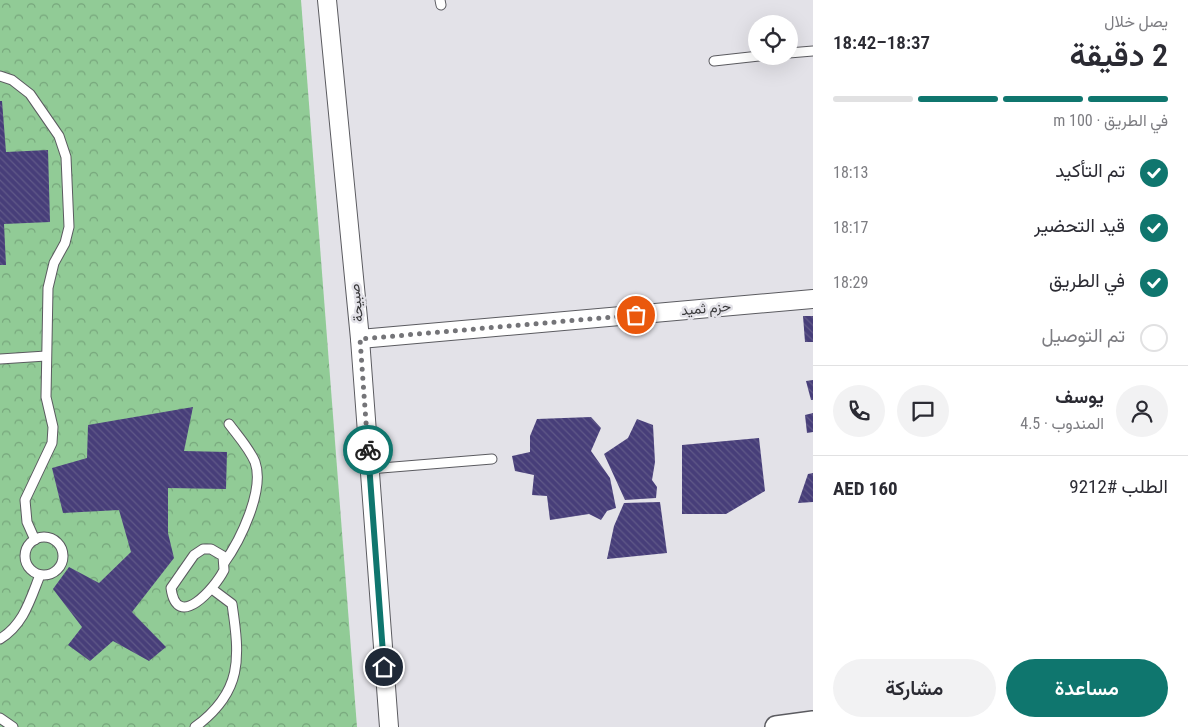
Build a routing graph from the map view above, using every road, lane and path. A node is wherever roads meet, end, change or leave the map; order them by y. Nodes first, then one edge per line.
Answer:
1 (327, 0) edge
2 (813, 51) edge
3 (798, 52) edge
4 (748, 57) edge
5 (714, 61) dead end
6 (0, 76) edge
7 (813, 299) edge
8 (360, 339) junction
9 (46, 356) junction
10 (0, 359) edge
11 (229, 424) dead end
12 (492, 459) dead end
13 (369, 468) junction
14 (35, 540) junction
15 (224, 562) junction
16 (40, 575) junction
17 (212, 589) junction
18 (0, 638) edge
19 (0, 718) edge
20 (813, 722) edge
21 (12, 727) edge
22 (195, 727) edge
23 (389, 727) edge
24 (776, 727) edge

1 - 8 street, صبيحة
2 - 3 lane
4 - 5 lane
6 - 9 lane
7 - 8 street, حزم ثميد
8 - 13 street, صبيحة
9 - 10 lane
9 - 14 lane
11 - 15 lane
12 - 13 lane
13 - 23 street, صبيحة
14 - 16 lane
14 - 16 lane
15 - 17 lane
15 - 17 lane
16 - 18 lane
17 - 22 lane
19 - 21 lane
20 - 24 street

